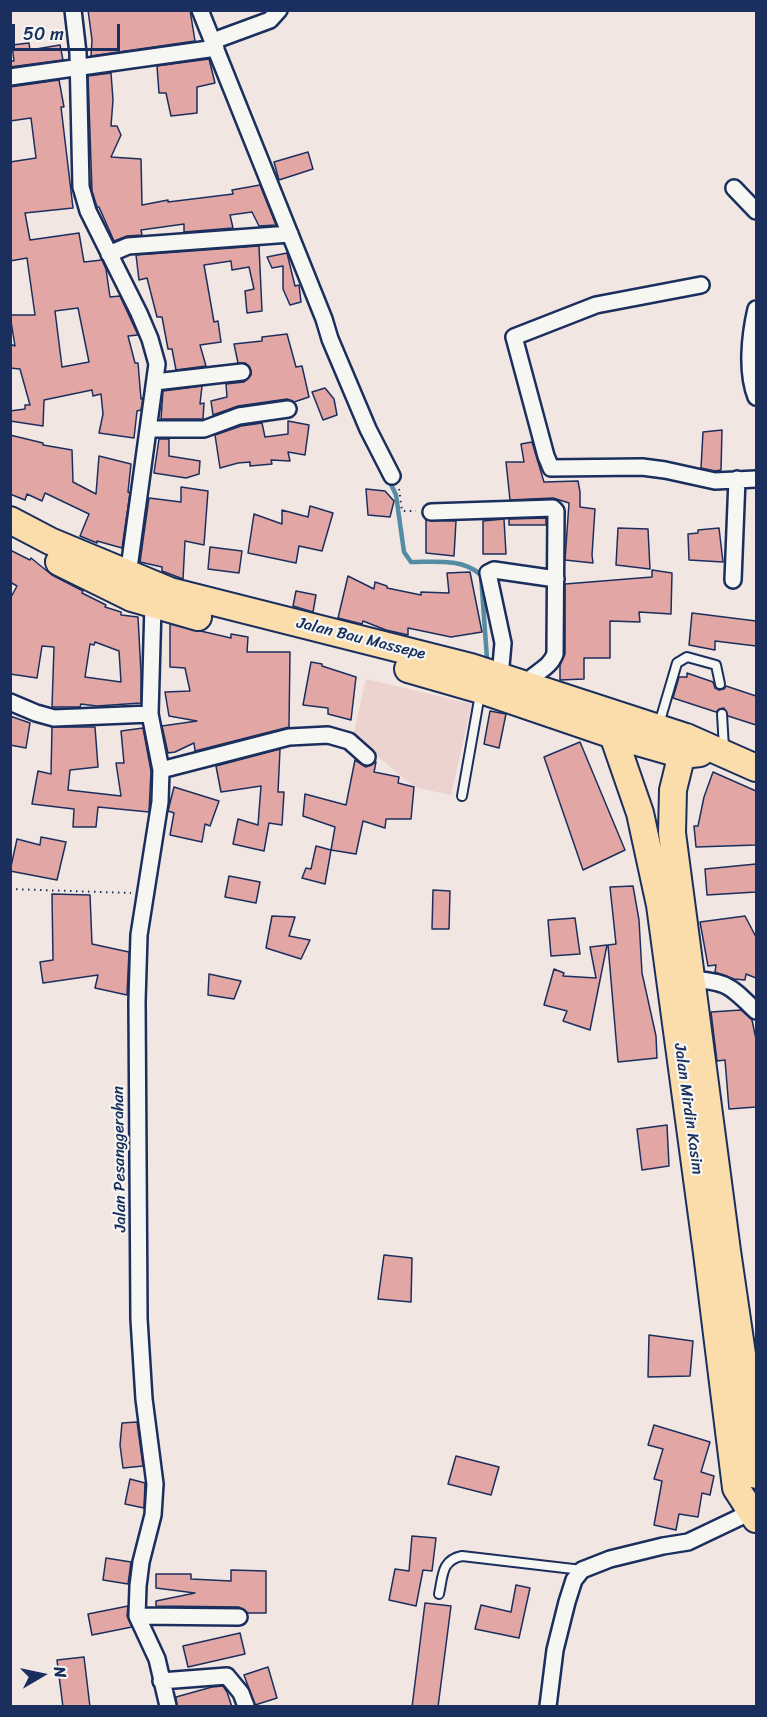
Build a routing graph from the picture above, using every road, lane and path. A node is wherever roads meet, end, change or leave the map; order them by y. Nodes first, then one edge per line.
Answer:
1 (73, 10) edge
2 (200, 10) edge
3 (279, 10) edge
4 (212, 47) junction
5 (77, 68) junction
6 (10, 77) edge
7 (734, 188) dead end
8 (756, 211) edge
9 (285, 234) junction
10 (109, 254) junction
11 (701, 285) dead end
12 (756, 309) edge
13 (242, 372) dead end
14 (155, 382) junction
15 (756, 397) edge
16 (288, 409) dead end
17 (148, 429) junction
18 (392, 476) joint
19 (737, 479) junction
20 (756, 479) edge
21 (431, 512) joint
22 (10, 520) edge
23 (10, 538) edge
24 (118, 570) junction
25 (556, 579) junction
26 (733, 580) dead end
27 (153, 605) junction
28 (490, 683) junction
29 (720, 684) dead end
30 (525, 685) junction
31 (10, 702) edge
32 (150, 714) junction
33 (722, 714) dead end
34 (658, 728) junction
35 (614, 735) junction
36 (684, 746) junction
37 (720, 753) junction
38 (367, 758) dead end
39 (756, 768) edge
40 (161, 770) junction
41 (462, 796) dead end
42 (10, 889) edge
43 (144, 893) junction
44 (692, 979) junction
45 (756, 1011) edge
46 (717, 1252) junction
47 (753, 1402) edge
48 (750, 1483) edge
49 (754, 1515) edge
50 (582, 1570) junction
51 (439, 1594) dead end
52 (137, 1616) junction
53 (239, 1617) dead end
54 (161, 1682) junction
55 (550, 1702) edge
56 (168, 1707) edge
57 (246, 1707) edge

1 - 5 street
2 - 4 street
3 - 4 street
4 - 5 street
4 - 9 street
5 - 6 street
5 - 10 street
7 - 8 street
9 - 10 street
9 - 18 street
10 - 14 street
11 - 19 street
12 - 15 street
13 - 14 street
14 - 17 street
16 - 17 street
17 - 24 street
18 - 21 path
19 - 20 street
19 - 26 street
21 - 25 street
22 - 24 highway, Jalan Bau Massepe
23 - 27 highway, Jalan Bau Massepe
24 - 28 highway, Jalan Bau Massepe
25 - 28 street
25 - 30 street
27 - 28 highway, Jalan Bau Massepe
27 - 32 street, Jalan Pesanggerahan
28 - 30 highway, Jalan Bau Massepe
28 - 35 highway, Jalan Bau Massepe
28 - 41 lane
29 - 34 lane
30 - 34 highway, Jalan Bau Massepe
31 - 32 street
32 - 40 street, Jalan Pesanggerahan
33 - 37 lane
34 - 36 highway, Jalan Bau Massepe
35 - 36 highway, Jalan Bau Massepe
35 - 46 highway, Jalan Mirdin Kasim
36 - 37 highway, Jalan Bau Massepe
36 - 44 highway, Jalan Mirdin Kasim
37 - 39 highway, Jalan Bau Massepe
38 - 40 street
40 - 43 street, Jalan Pesanggerahan
42 - 43 path
43 - 52 street, Jalan Pesanggerahan
44 - 45 street
44 - 46 highway, Jalan Mirdin Kasim
46 - 47 highway, Jalan Mirdin Kasim
46 - 48 highway, Jalan Mirdin Kasim
47 - 48 highway, Jalan Mirdin Kasim
48 - 49 highway
49 - 50 street
50 - 51 lane
50 - 55 street
52 - 53 street
52 - 54 street, Jalan Pesanggerahan
54 - 56 street, Jalan Pesanggerahan
54 - 57 street

